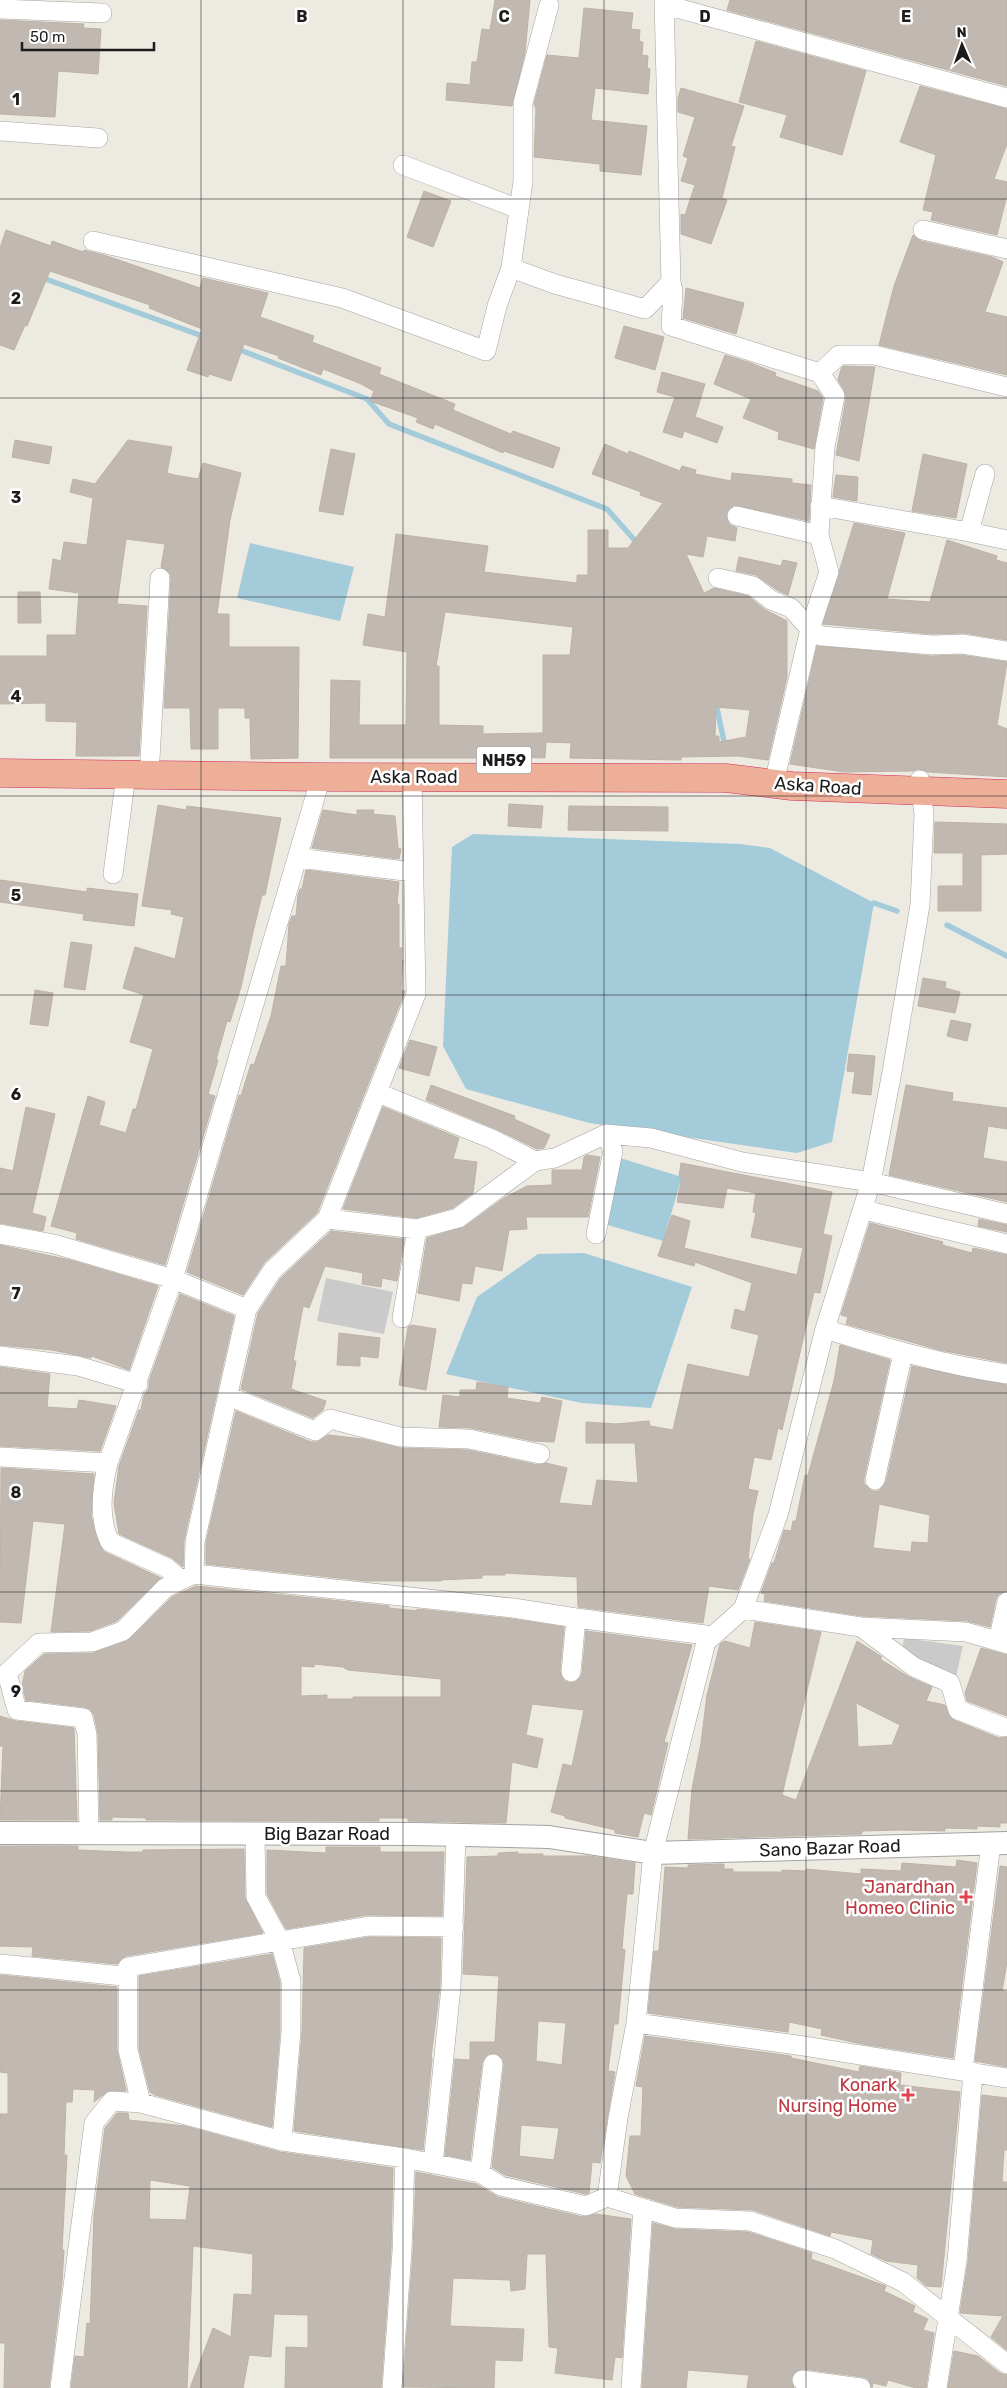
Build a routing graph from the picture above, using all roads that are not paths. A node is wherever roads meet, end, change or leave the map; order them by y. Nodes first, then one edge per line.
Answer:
1 (665, 2) edge
2 (549, 5) dead end
3 (0, 9) edge
4 (102, 13) dead end
5 (1007, 98) edge
6 (0, 131) edge
7 (98, 138) dead end
8 (403, 165) dead end
9 (519, 209) junction
10 (923, 230) dead end
11 (93, 241) dead end
12 (1007, 249) edge
13 (511, 268) junction
14 (671, 282) junction
15 (820, 373) junction
16 (1007, 387) edge
17 (984, 474) dead end
18 (820, 506) junction
19 (736, 516) dead end
20 (969, 532) junction
21 (819, 535) junction
22 (1007, 540) edge
23 (160, 578) dead end
24 (718, 578) dead end
25 (810, 629) junction
26 (1007, 651) edge
27 (0, 758) edge
28 (150, 759) junction
29 (323, 769) junction
30 (0, 774) edge
31 (126, 775) junction
32 (412, 777) junction
33 (776, 777) junction
34 (1007, 780) edge
35 (920, 786) junction
36 (1007, 794) edge
37 (298, 858) junction
38 (413, 872) junction
39 (113, 874) dead end
40 (378, 1093) junction
41 (606, 1134) junction
42 (535, 1162) junction
43 (871, 1182) junction
44 (864, 1210) junction
45 (1007, 1214) edge
46 (327, 1219) junction
47 (417, 1229) junction
48 (0, 1234) edge
49 (596, 1234) dead end
50 (1007, 1244) edge
51 (173, 1279) junction
52 (248, 1309) junction
53 (402, 1318) dead end
54 (825, 1329) junction
55 (903, 1353) junction
56 (0, 1356) edge
57 (1007, 1374) edge
58 (138, 1384) junction
59 (228, 1396) junction
60 (540, 1454) dead end
61 (0, 1457) edge
62 (108, 1463) junction
63 (875, 1480) dead end
64 (188, 1577) junction
65 (1006, 1606) edge
66 (743, 1609) junction
67 (576, 1618) junction
68 (862, 1627) junction
69 (713, 1636) junction
70 (1003, 1642) edge
71 (4, 1672) edge
72 (571, 1672) dead end
73 (1003, 1727) dead end
74 (0, 1833) edge
75 (89, 1834) junction
76 (255, 1834) junction
77 (456, 1835) junction
78 (999, 1843) edge
79 (654, 1852) junction
80 (454, 1927) junction
81 (280, 1941) junction
82 (0, 1964) edge
83 (128, 1967) junction
84 (636, 2022) junction
85 (493, 2064) dead end
86 (968, 2071) junction
87 (1007, 2078) edge
88 (141, 2103) junction
89 (282, 2141) junction
90 (405, 2158) junction
91 (433, 2164) junction
92 (480, 2173) junction
93 (607, 2197) junction
94 (643, 2208) junction
95 (948, 2318) junction
96 (1007, 2364) edge
97 (802, 2380) dead end
98 (60, 2388) edge
99 (392, 2388) edge
100 (631, 2388) edge
101 (861, 2388) edge
102 (937, 2388) edge

1 - 5 street
1 - 14 street
2 - 9 street
3 - 4 street
6 - 7 street
8 - 9 street
9 - 13 street
10 - 12 street
11 - 13 street
13 - 14 street
14 - 15 street
15 - 16 street
15 - 18 street
17 - 20 street
18 - 20 street
18 - 21 street
19 - 21 street
20 - 22 street
21 - 25 street
23 - 28 street
24 - 25 street
25 - 26 street
25 - 33 street
27 - 28 highway, NH59
28 - 29 highway, NH59
29 - 31 highway, Aska Road / NH59
29 - 32 highway, Aska Road / NH59
29 - 33 highway, NH59
29 - 37 street
30 - 31 highway, Aska Road / NH59
31 - 39 street
32 - 33 highway, Aska Road / NH59
32 - 38 street
33 - 35 highway, NH59
34 - 35 highway, NH59
35 - 36 highway, NH59
35 - 43 street
37 - 38 street
37 - 51 street
38 - 40 street
40 - 42 street
40 - 46 street
41 - 42 street
41 - 43 street
41 - 49 street
42 - 47 street
43 - 44 street
43 - 45 street
44 - 50 street
44 - 54 street
46 - 47 street
46 - 52 street
47 - 53 street
48 - 51 street
51 - 52 street
51 - 58 street
52 - 59 street
54 - 55 street
54 - 66 street
55 - 57 street
55 - 63 street
56 - 58 street
58 - 62 street
59 - 60 street
59 - 64 street
61 - 62 street
62 - 64 street
64 - 67 street
64 - 71 street
65 - 70 street
66 - 68 street
66 - 69 street
67 - 69 street
67 - 72 street
68 - 70 street
68 - 73 street
69 - 79 street
71 - 75 street
74 - 75 street, Big Bazar Road
75 - 76 street, Big Bazar Road
76 - 77 street, Big Bazar Road
76 - 81 street
77 - 79 street, Big Bazar Road
77 - 80 street
78 - 79 street, Sano Bazar Road
78 - 86 street
79 - 84 street
80 - 81 street
80 - 91 street
81 - 83 street
81 - 89 street
82 - 83 street
83 - 88 street
84 - 86 street
84 - 93 street
85 - 92 street
86 - 87 street
86 - 95 street
88 - 89 street
88 - 98 street
89 - 90 street
90 - 91 street
90 - 99 street
91 - 92 street
92 - 93 street
93 - 94 street
94 - 95 street
94 - 100 street
95 - 96 street
95 - 102 street
97 - 101 street

